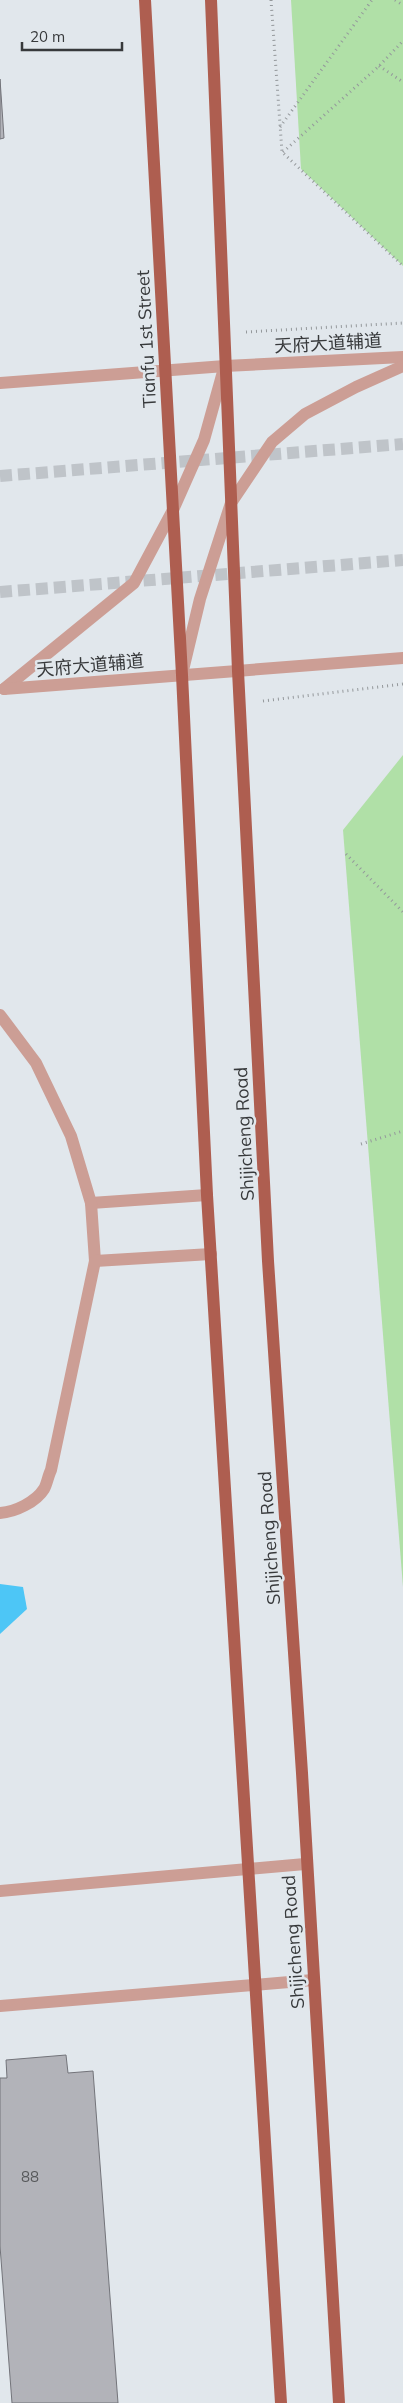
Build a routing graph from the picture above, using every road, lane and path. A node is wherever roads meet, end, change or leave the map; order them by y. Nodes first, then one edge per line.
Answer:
1 (145, 0) edge
2 (211, 0) edge
3 (271, 0) edge
4 (372, 0) edge
5 (394, 0) edge
6 (403, 5) edge
7 (403, 41) edge
8 (379, 66) junction
9 (403, 82) edge
10 (280, 127) junction
11 (282, 152) junction
12 (403, 266) edge
13 (403, 323) edge
14 (223, 334) junction
15 (403, 357) edge
16 (225, 366) junction
17 (403, 366) edge
18 (165, 370) junction
19 (0, 383) edge
20 (231, 503) junction
21 (173, 510) junction
22 (403, 658) edge
23 (238, 671) junction
24 (182, 675) junction
25 (403, 684) edge
26 (2, 689) edge
27 (240, 704) junction
28 (346, 854) dead end
29 (403, 912) edge
30 (0, 1016) edge
31 (403, 1132) edge
32 (361, 1144) dead end
33 (207, 1195) junction
34 (91, 1203) junction
35 (211, 1254) junction
36 (95, 1262) junction
37 (0, 1513) edge
38 (305, 1864) junction
39 (248, 1870) junction
40 (0, 1891) edge
41 (313, 1980) junction
42 (255, 1985) junction
43 (0, 2006) edge
44 (281, 2403) edge
45 (338, 2403) edge

1 - 18 main road, Tianfu 1st Street
2 - 14 main road
3 - 10 path
4 - 10 path
5 - 6 path
7 - 8 path
8 - 9 path
8 - 11 path
10 - 11 path
11 - 12 path
13 - 14 path
14 - 16 main road
15 - 16 street, 天府大道辅道
16 - 18 street, 天府大道辅道
16 - 20 main road
16 - 21 street
17 - 20 street
18 - 19 street, 天府大道辅道
18 - 21 main road, Tianfu 1st Street
20 - 23 main road
20 - 24 street
21 - 24 main road, Tianfu 1st Street
21 - 26 street
22 - 23 street
23 - 24 street, 天府大道辅道
23 - 27 main road, Shijicheng Road
24 - 26 street, 天府大道辅道
24 - 33 main road
25 - 27 path
27 - 38 main road, Shijicheng Road
28 - 29 path
30 - 34 street
31 - 32 path
33 - 34 street
33 - 35 main road
34 - 36 street
35 - 36 street
35 - 39 main road
36 - 37 street
38 - 39 street
38 - 41 main road, Shijicheng Road
39 - 40 street
39 - 42 main road
41 - 42 street
41 - 45 main road, Shijicheng Road
42 - 43 street
42 - 44 main road

